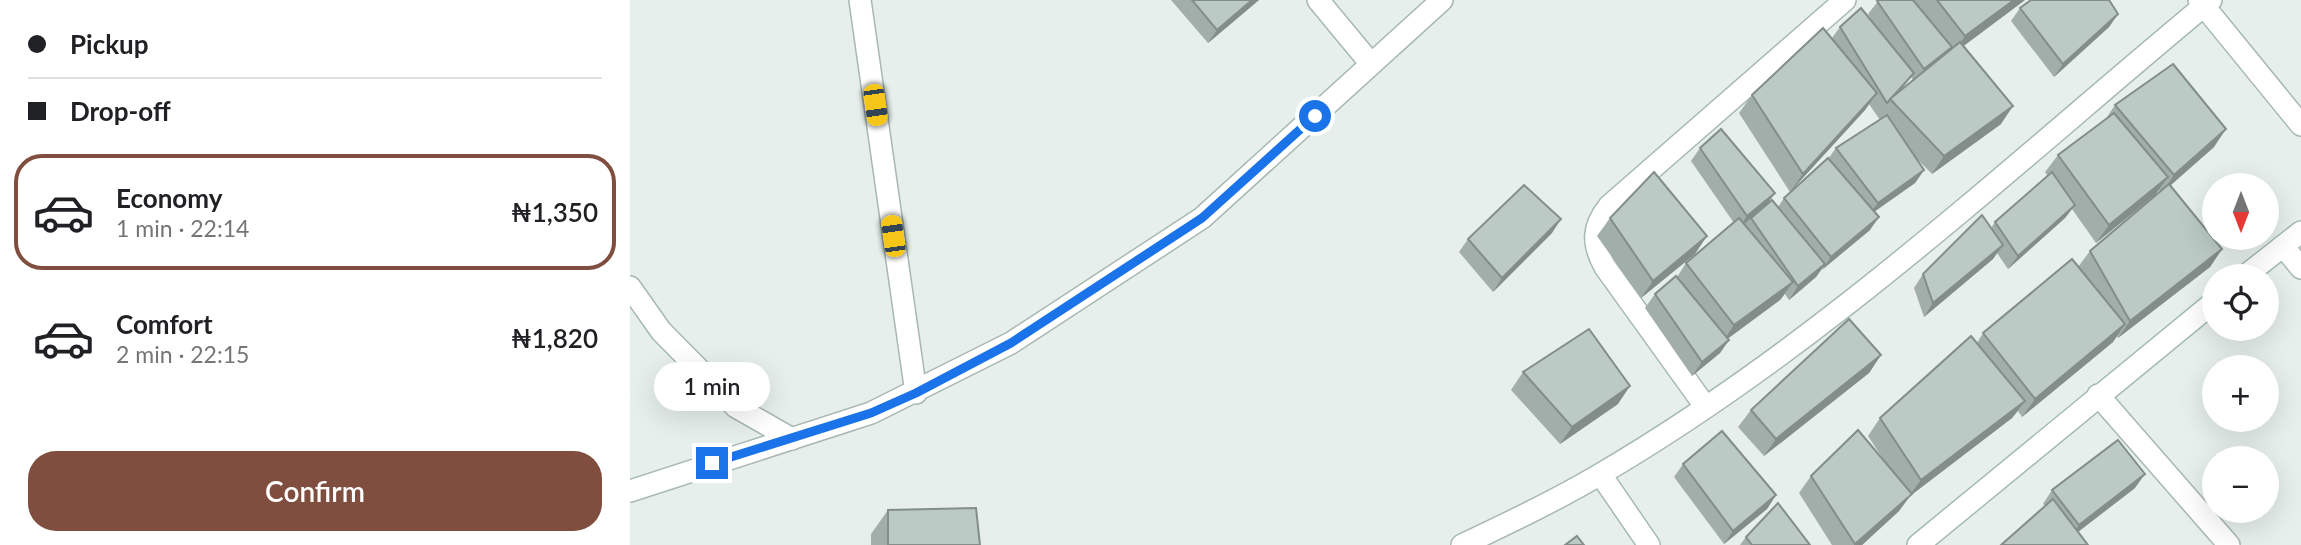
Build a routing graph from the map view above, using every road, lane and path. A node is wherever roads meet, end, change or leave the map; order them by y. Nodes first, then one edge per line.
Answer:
1 (860, 0) edge
2 (1318, 0) edge
3 (1442, 0) edge
4 (1845, 0) edge
5 (2205, 2) edge
6 (1371, 64) junction
7 (2301, 125) edge
8 (2301, 232) edge
9 (2283, 246) junction
10 (2260, 264) edge
11 (2301, 268) edge
12 (630, 286) edge
13 (2202, 312) edge
14 (916, 393) junction
15 (2098, 395) junction
16 (1705, 406) junction
17 (792, 439) junction
18 (1601, 475) junction
19 (630, 491) edge
20 (1924, 543) edge
21 (1462, 545) edge
22 (1649, 545) edge
23 (2229, 545) edge

1 - 14 street
2 - 6 street
3 - 6 street
4 - 16 street
5 - 7 street
5 - 16 street
6 - 14 street
8 - 9 street
9 - 10 street
9 - 11 street
12 - 17 street
13 - 15 street
14 - 17 street
15 - 20 street
15 - 23 street
16 - 18 street
17 - 19 street
18 - 21 street
18 - 22 street

